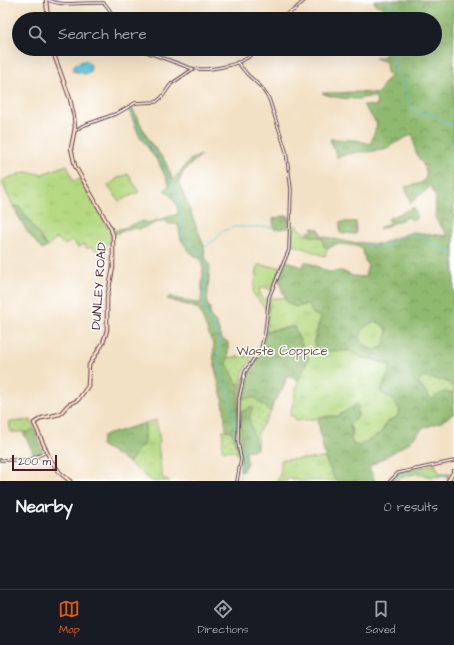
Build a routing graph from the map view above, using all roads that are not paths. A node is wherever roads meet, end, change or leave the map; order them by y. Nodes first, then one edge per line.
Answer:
1 (47, 0) edge
2 (305, 0) edge
3 (48, 12) edge
4 (111, 12) edge
5 (291, 12) edge
6 (55, 56) edge
7 (157, 56) edge
8 (248, 56) edge
9 (237, 62) junction
10 (193, 69) junction
11 (74, 131) junction
12 (46, 452) junction
13 (0, 460) edge
14 (454, 461) edge
15 (454, 471) edge
16 (70, 481) edge
17 (237, 481) edge
18 (390, 481) edge
19 (448, 481) edge

1 - 3 street
1 - 4 street
2 - 5 street
6 - 11 street, DUNLEY ROAD
7 - 10 street
8 - 9 street
9 - 10 street
9 - 17 street
10 - 11 street
11 - 12 street, DUNLEY ROAD
12 - 13 street
12 - 16 street
14 - 18 street
15 - 19 street

